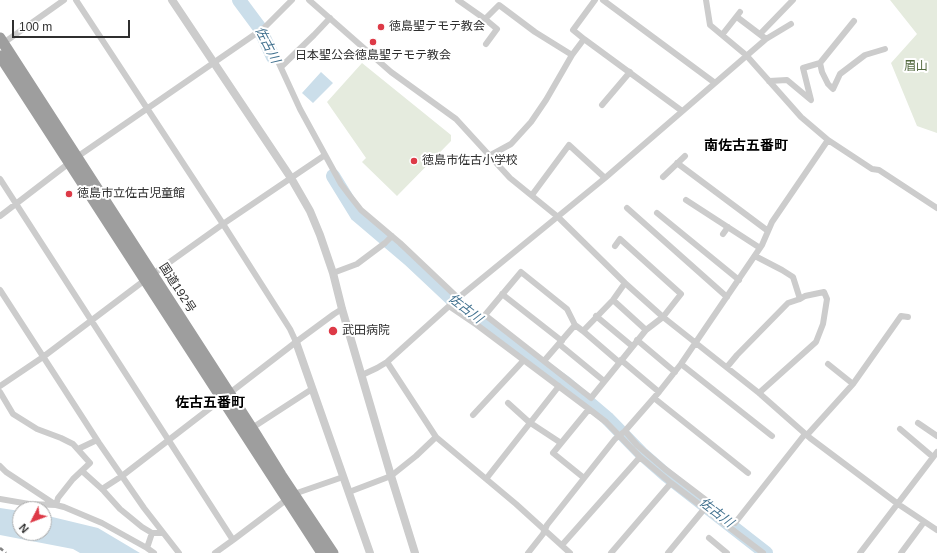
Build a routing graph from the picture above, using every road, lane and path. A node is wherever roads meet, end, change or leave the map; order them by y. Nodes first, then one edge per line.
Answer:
1 (64, 0) edge
2 (76, 0) edge
3 (172, 0) edge
4 (292, 0) edge
5 (309, 0) edge
6 (458, 0) edge
7 (595, 0) edge
8 (603, 0) edge
9 (706, 0) edge
10 (793, 0) edge
11 (465, 2) edge
12 (330, 18) junction
13 (485, 19) junction
14 (854, 21) dead end
15 (792, 24) dead end
16 (261, 29) junction
17 (760, 34) junction
18 (722, 35) junction
19 (584, 39) junction
20 (766, 39) junction
21 (1, 42) edge
22 (486, 44) dead end
23 (886, 49) dead end
24 (572, 55) junction
25 (746, 55) junction
26 (0, 56) edge
27 (213, 62) junction
28 (820, 63) junction
29 (280, 67) junction
30 (630, 72) junction
31 (769, 81) junction
32 (714, 83) junction
33 (602, 105) dead end
34 (147, 108) junction
35 (682, 112) junction
36 (828, 140) junction
37 (489, 156) junction
38 (685, 156) dead end
39 (323, 157) junction
40 (73, 160) junction
41 (677, 163) junction
42 (663, 177) dead end
43 (291, 178) junction
44 (605, 178) junction
45 (0, 179) edge
46 (532, 195) junction
47 (686, 200) dead end
48 (16, 203) junction
49 (627, 208) dead end
50 (937, 208) edge
51 (657, 213) dead end
52 (0, 216) edge
53 (558, 217) junction
54 (223, 224) junction
55 (728, 227) junction
56 (768, 231) junction
57 (723, 234) dead end
58 (388, 239) junction
59 (615, 246) dead end
60 (760, 248) junction
61 (755, 256) junction
62 (333, 273) junction
63 (149, 277) junction
64 (739, 280) junction
65 (625, 283) junction
66 (0, 290) edge
67 (502, 294) junction
68 (727, 297) junction
69 (800, 299) junction
70 (613, 300) junction
71 (454, 302) junction
72 (342, 310) junction
73 (596, 316) junction
74 (663, 317) junction
75 (908, 317) dead end
76 (91, 321) junction
77 (480, 321) junction
78 (575, 325) junction
79 (646, 330) junction
80 (583, 331) junction
81 (637, 340) junction
82 (296, 342) junction
83 (560, 342) junction
84 (695, 343) junction
85 (632, 346) junction
86 (44, 357) junction
87 (524, 361) junction
88 (544, 361) junction
89 (620, 361) junction
90 (387, 362) junction
91 (681, 364) junction
92 (828, 364) dead end
93 (727, 368) junction
94 (675, 372) junction
95 (362, 375) junction
96 (604, 381) junction
97 (853, 384) junction
98 (0, 386) edge
99 (559, 386) junction
100 (312, 389) junction
101 (0, 392) edge
102 (659, 392) junction
103 (759, 393) junction
104 (225, 396) junction
105 (654, 398) junction
106 (508, 403) dead end
107 (589, 409) junction
108 (473, 415) dead end
109 (529, 422) junction
110 (918, 423) dead end
111 (252, 428) junction
112 (900, 429) dead end
113 (622, 434) junction
114 (806, 435) junction
115 (772, 436) dead end
116 (937, 436) edge
117 (436, 437) junction
118 (97, 440) junction
119 (169, 440) junction
120 (561, 443) junction
121 (78, 449) junction
122 (935, 455) edge
123 (640, 457) junction
124 (0, 466) edge
125 (82, 471) junction
126 (748, 473) dead end
127 (122, 476) junction
128 (391, 476) junction
129 (343, 477) junction
130 (584, 478) junction
131 (486, 479) junction
132 (671, 483) junction
133 (102, 489) junction
134 (349, 492) junction
135 (290, 496) junction
136 (0, 499) edge
137 (56, 504) junction
138 (711, 504) dead end
139 (898, 504) junction
140 (705, 508) junction
141 (924, 522) junction
142 (735, 523) dead end
143 (545, 530) junction
144 (937, 530) edge
145 (152, 533) junction
146 (163, 533) junction
147 (709, 538) dead end
148 (233, 540) junction
149 (562, 545) junction
150 (147, 548) junction
151 (154, 553) edge
152 (178, 553) edge
153 (215, 553) edge
154 (322, 553) edge
155 (333, 553) edge
156 (370, 553) edge
157 (415, 553) edge
158 (528, 553) edge
159 (570, 553) edge
160 (611, 553) edge
161 (668, 553) edge
162 (727, 553) edge
163 (763, 553) edge
164 (860, 553) edge
165 (901, 553) edge

1 - 21 street
2 - 34 street
3 - 27 street
4 - 16 street
5 - 12 street
6 - 11 street
7 - 19 street
8 - 32 street
9 - 18 street
10 - 17 street
11 - 13 street
12 - 29 street
12 - 37 street
13 - 22 street
13 - 24 street
14 - 28 street
15 - 20 street
16 - 27 street
16 - 29 street
17 - 18 street
17 - 20 street
18 - 25 street
19 - 24 street
19 - 30 street
20 - 25 street
21 - 40 highway, 国道192号
23 - 28 street
24 - 37 street
25 - 31 street
25 - 32 street
26 - 40 highway, 国道192号
27 - 34 street
27 - 43 street
28 - 31 street
29 - 39 street
30 - 33 street
30 - 35 street
31 - 36 street
32 - 35 street
34 - 40 street
34 - 54 street
35 - 44 street
36 - 50 street
36 - 56 street
37 - 46 street
38 - 41 street
39 - 43 street
39 - 58 street
40 - 48 street
40 - 63 highway, 国道192号
41 - 42 street
41 - 56 street
43 - 54 street
43 - 62 street
44 - 46 street
44 - 53 street
45 - 48 street
46 - 53 street
47 - 55 street
48 - 52 street
48 - 76 street
49 - 68 street
51 - 64 street
53 - 65 street
53 - 71 street
54 - 63 street
54 - 82 street
55 - 57 street
55 - 60 street
56 - 60 street
58 - 62 street
58 - 71 street
59 - 74 street
60 - 61 street
61 - 64 street
61 - 69 street
62 - 72 street
63 - 76 street
63 - 104 highway, 国道192号
64 - 68 street
65 - 70 street
65 - 74 street
66 - 86 street
67 - 77 street
67 - 78 street
67 - 83 street
68 - 84 street
69 - 93 street
69 - 103 street
70 - 73 street
70 - 79 street
71 - 77 street
71 - 90 street
72 - 82 street
72 - 95 street
73 - 80 street
73 - 85 street
74 - 79 street
74 - 84 street
75 - 97 street
76 - 86 street
76 - 119 street
77 - 87 street
77 - 88 street
78 - 80 street
78 - 83 street
79 - 81 street
80 - 89 street
81 - 85 street
81 - 94 street
82 - 100 street
82 - 104 street
83 - 88 street
83 - 96 street
84 - 91 street
84 - 93 street
85 - 89 street
86 - 98 street
86 - 118 street
87 - 99 street
87 - 108 street
88 - 96 street
89 - 96 street
89 - 102 street
90 - 95 street
90 - 117 street
91 - 94 street
91 - 115 street
92 - 97 street
93 - 103 street
94 - 102 street
95 - 128 street
97 - 114 street
99 - 107 street
99 - 109 street
100 - 111 street
100 - 129 street
101 - 121 street
102 - 105 street
103 - 114 street
104 - 111 highway, 国道192号
104 - 119 street
104 - 135 highway, 国道192号
105 - 113 street
105 - 126 street
106 - 109 street
107 - 113 street
107 - 120 street
109 - 120 street
109 - 131 street
110 - 116 street
111 - 135 highway, 国道192号
112 - 122 street
113 - 123 street
113 - 130 street
113 - 138 street
114 - 139 street
114 - 142 street
117 - 128 street
117 - 131 street
118 - 121 street
118 - 127 street
119 - 127 street
119 - 148 street
120 - 130 street
121 - 125 street
122 - 139 street
123 - 132 street
123 - 149 street
124 - 137 street
125 - 133 street
125 - 137 street
127 - 133 street
127 - 146 street
128 - 134 street
128 - 157 street
129 - 134 street
129 - 135 street
130 - 143 street
131 - 143 street
132 - 140 street
132 - 160 street
133 - 145 street
134 - 156 street
135 - 148 street
135 - 154 highway, 国道192号
135 - 155 highway, 国道192号
136 - 137 street
137 - 150 street
139 - 141 street
139 - 164 street
140 - 161 street
140 - 163 street
141 - 144 street
141 - 165 street
143 - 149 street
143 - 158 street
145 - 146 street
145 - 150 street
146 - 152 street
147 - 162 street
148 - 153 street
149 - 159 street
150 - 151 street

